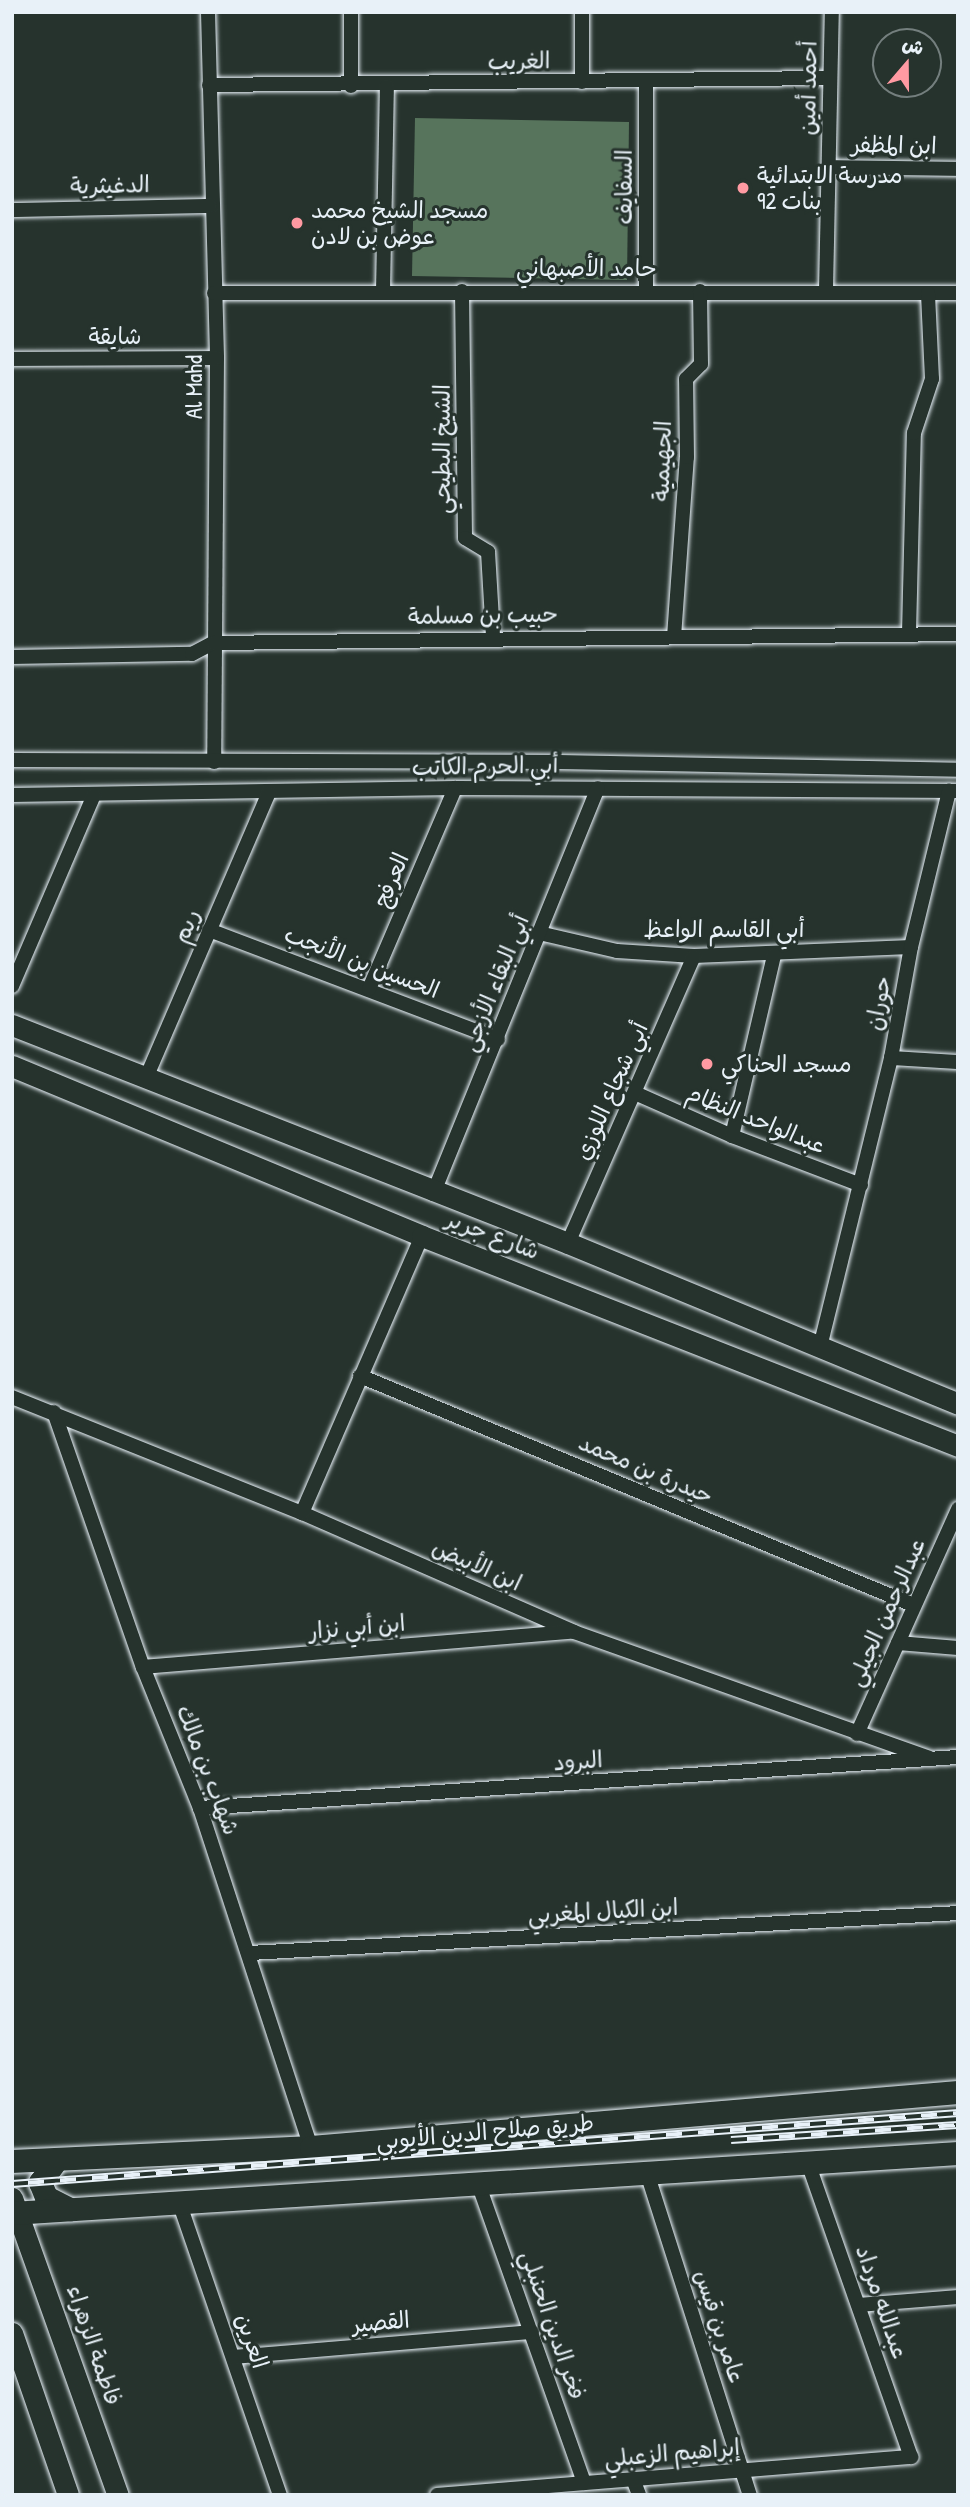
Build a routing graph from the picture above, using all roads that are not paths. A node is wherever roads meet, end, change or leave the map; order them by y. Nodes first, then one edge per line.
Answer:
1 (208, 12) edge
2 (351, 12) edge
3 (582, 12) edge
4 (832, 12) edge
5 (830, 78) junction
6 (582, 82) junction
7 (646, 82) junction
8 (209, 85) junction
9 (351, 86) junction
10 (387, 86) junction
11 (830, 167) junction
12 (958, 169) edge
13 (210, 206) junction
14 (12, 210) edge
15 (646, 290) junction
16 (826, 290) junction
17 (383, 291) junction
18 (462, 291) junction
19 (700, 291) junction
20 (214, 293) junction
21 (928, 293) junction
22 (958, 293) edge
23 (217, 358) junction
24 (12, 359) edge
25 (909, 633) junction
26 (958, 634) edge
27 (493, 636) junction
28 (674, 637) junction
29 (213, 643) junction
30 (12, 657) edge
31 (12, 760) edge
32 (214, 762) junction
33 (958, 770) edge
34 (455, 788) junction
35 (597, 788) junction
36 (953, 791) edge
37 (269, 793) junction
38 (94, 795) junction
39 (12, 796) edge
40 (209, 930) junction
41 (539, 933) junction
42 (911, 947) junction
43 (774, 955) junction
44 (694, 956) junction
45 (12, 986) edge
46 (369, 989) junction
47 (12, 1025) edge
48 (498, 1038) junction
49 (891, 1058) junction
50 (958, 1062) edge
51 (12, 1066) edge
52 (146, 1078) junction
53 (635, 1093) junction
54 (732, 1136) junction
55 (861, 1185) junction
56 (433, 1194) junction
57 (422, 1236) junction
58 (568, 1243) junction
59 (820, 1347) junction
60 (360, 1376) junction
61 (12, 1398) edge
62 (958, 1404) edge
63 (54, 1412) junction
64 (958, 1446) edge
65 (958, 1509) edge
66 (302, 1513) junction
67 (914, 1605) junction
68 (574, 1632) junction
69 (898, 1643) junction
70 (958, 1648) edge
71 (143, 1667) junction
72 (857, 1734) junction
73 (958, 1757) edge
74 (929, 1758) junction
75 (200, 1808) junction
76 (958, 1913) edge
77 (250, 1953) junction
78 (958, 2092) edge
79 (311, 2147) junction
80 (958, 2153) edge
81 (57, 2159) junction
82 (12, 2161) edge
83 (808, 2163) junction
84 (647, 2173) junction
85 (478, 2183) junction
86 (179, 2202) junction
87 (15, 2208) edge
88 (70, 2209) junction
89 (958, 2297) edge
90 (859, 2305) junction
91 (531, 2332) junction
92 (12, 2333) edge
93 (234, 2357) junction
94 (17, 2361) edge
95 (911, 2457) joint
96 (742, 2470) junction
97 (633, 2479) junction
98 (584, 2483) junction
99 (68, 2495) edge
100 (118, 2495) edge
101 (280, 2495) edge
102 (437, 2495) edge
103 (639, 2495) edge
104 (750, 2495) edge

1 - 8 street, Al Mahd
2 - 9 street
3 - 6 street
4 - 5 street, أحمد أمين
5 - 7 street, الغريب
5 - 11 street, أحمد أمين
6 - 7 street, الغريب
6 - 10 street, الغريب
7 - 15 street, السفايف
8 - 9 street, الغريب
8 - 13 street, Al Mahd
9 - 10 street, الغريب
10 - 17 street
11 - 12 street, ابن المظفر
11 - 16 street, أحمد أمين
13 - 14 street, الدغيثرية
13 - 20 street, Al Mahd
15 - 18 street, حامد الأصبهاني
15 - 19 street, حامد الأصبهاني
16 - 19 street, حامد الأصبهاني
16 - 21 street, حامد الأصبهاني
17 - 18 street, حامد الأصبهاني
17 - 20 street, حامد الأصبهاني
18 - 27 street, الشيخ البطيحي
19 - 28 street, الجهيمية
20 - 23 street, Al Mahd
21 - 22 street, حامد الأصبهاني
21 - 25 street
23 - 24 street, شايقة
23 - 29 street, Al Mahd
25 - 26 street, حبيب بن مسلمة
25 - 28 street, حبيب بن مسلمة
27 - 28 street, حبيب بن مسلمة
27 - 29 street, حبيب بن مسلمة
29 - 30 street, حبيب بن مسلمة
29 - 32 street, Al Mahd
31 - 32 street, أبي الحرم الكاتب
32 - 33 street, أبي الحرم الكاتب
34 - 35 street, أبي الحرم الكاتب
34 - 37 street, أبي الحرم الكاتب
34 - 46 street, العرفج
35 - 36 street, أبي الحرم الكاتب
35 - 41 street, أبي البقاء الأزجي
36 - 42 street, حوران
37 - 38 street, أبي الحرم الكاتب
37 - 40 street, ريم
38 - 39 street, أبي الحرم الكاتب
38 - 45 street
40 - 46 street, الحسين بن الأنجب
40 - 52 street, ريم
41 - 44 street, أبي القاسم الواعظ
41 - 48 street, أبي البقاء الأزجي
42 - 43 street, أبي القاسم الواعظ
42 - 49 street, حوران
43 - 44 street, أبي القاسم الواعظ
43 - 54 street
44 - 53 street, أبي شجاع اللوزي
46 - 48 street, الحسين بن الأنجب
47 - 52 main road, شارع جرير
48 - 56 street, أبي البقاء الأزجي
49 - 50 street
49 - 55 street, حوران
51 - 57 main road, شارع جرير
52 - 56 main road, شارع جرير
53 - 54 street, عبدالواحد النظام
53 - 58 street, أبي شجاع اللوزي
54 - 55 street, عبدالواحد النظام
55 - 59 street, حوران
56 - 58 main road, شارع جرير
57 - 60 street
57 - 64 main road, شارع جرير
58 - 59 main road, شارع جرير
59 - 62 main road, شارع جرير
60 - 66 street
60 - 67 street, حيدرة بن محمد
61 - 63 street, ابن الأبيض
63 - 66 street, ابن الأبيض
63 - 71 street, شهاب بن مالك
65 - 67 street, عبدالرحمن الجيلي
66 - 68 street, ابن الأبيض
67 - 69 street, عبدالرحمن الجيلي
68 - 71 street, ابن أبي نزار
68 - 72 street, ابن الأبيض
69 - 70 street
69 - 72 street, عبدالرحمن الجيلي
71 - 75 street, شهاب بن مالك
72 - 74 street, ابن الأبيض
73 - 74 street, البرود
74 - 75 street, البرود
75 - 77 street, شهاب بن مالك
76 - 77 street, ابن الكيال المغربي
77 - 79 street, شهاب بن مالك
78 - 79 main road, طريق صلاح الدين الأيوبي
79 - 81 main road, طريق صلاح الدين الأيوبي
80 - 83 main road
81 - 82 main road, طريق صلاح الدين الأيوبي
81 - 88 main road
83 - 84 main road
83 - 90 street, عبدالله مرداد
84 - 85 main road
84 - 96 street, عامر بن قيس
85 - 86 main road
85 - 91 street, فخر الدين الحنبلي
86 - 88 main road
86 - 93 street, العرين
87 - 88 main road
87 - 100 main road, فاطمة الزهراء
89 - 90 street
90 - 95 street, عبدالله مرداد
91 - 93 street, القصير
91 - 98 street, فخر الدين الحنبلي
92 - 94 main road
93 - 101 street, العرين
94 - 99 main road
95 - 96 street, إبراهيم الزعبلي
96 - 97 street, إبراهيم الزعبلي
96 - 104 street, عامر بن قيس
97 - 98 street, إبراهيم الزعبلي
97 - 103 street
98 - 102 street, إبراهيم الزعبلي

